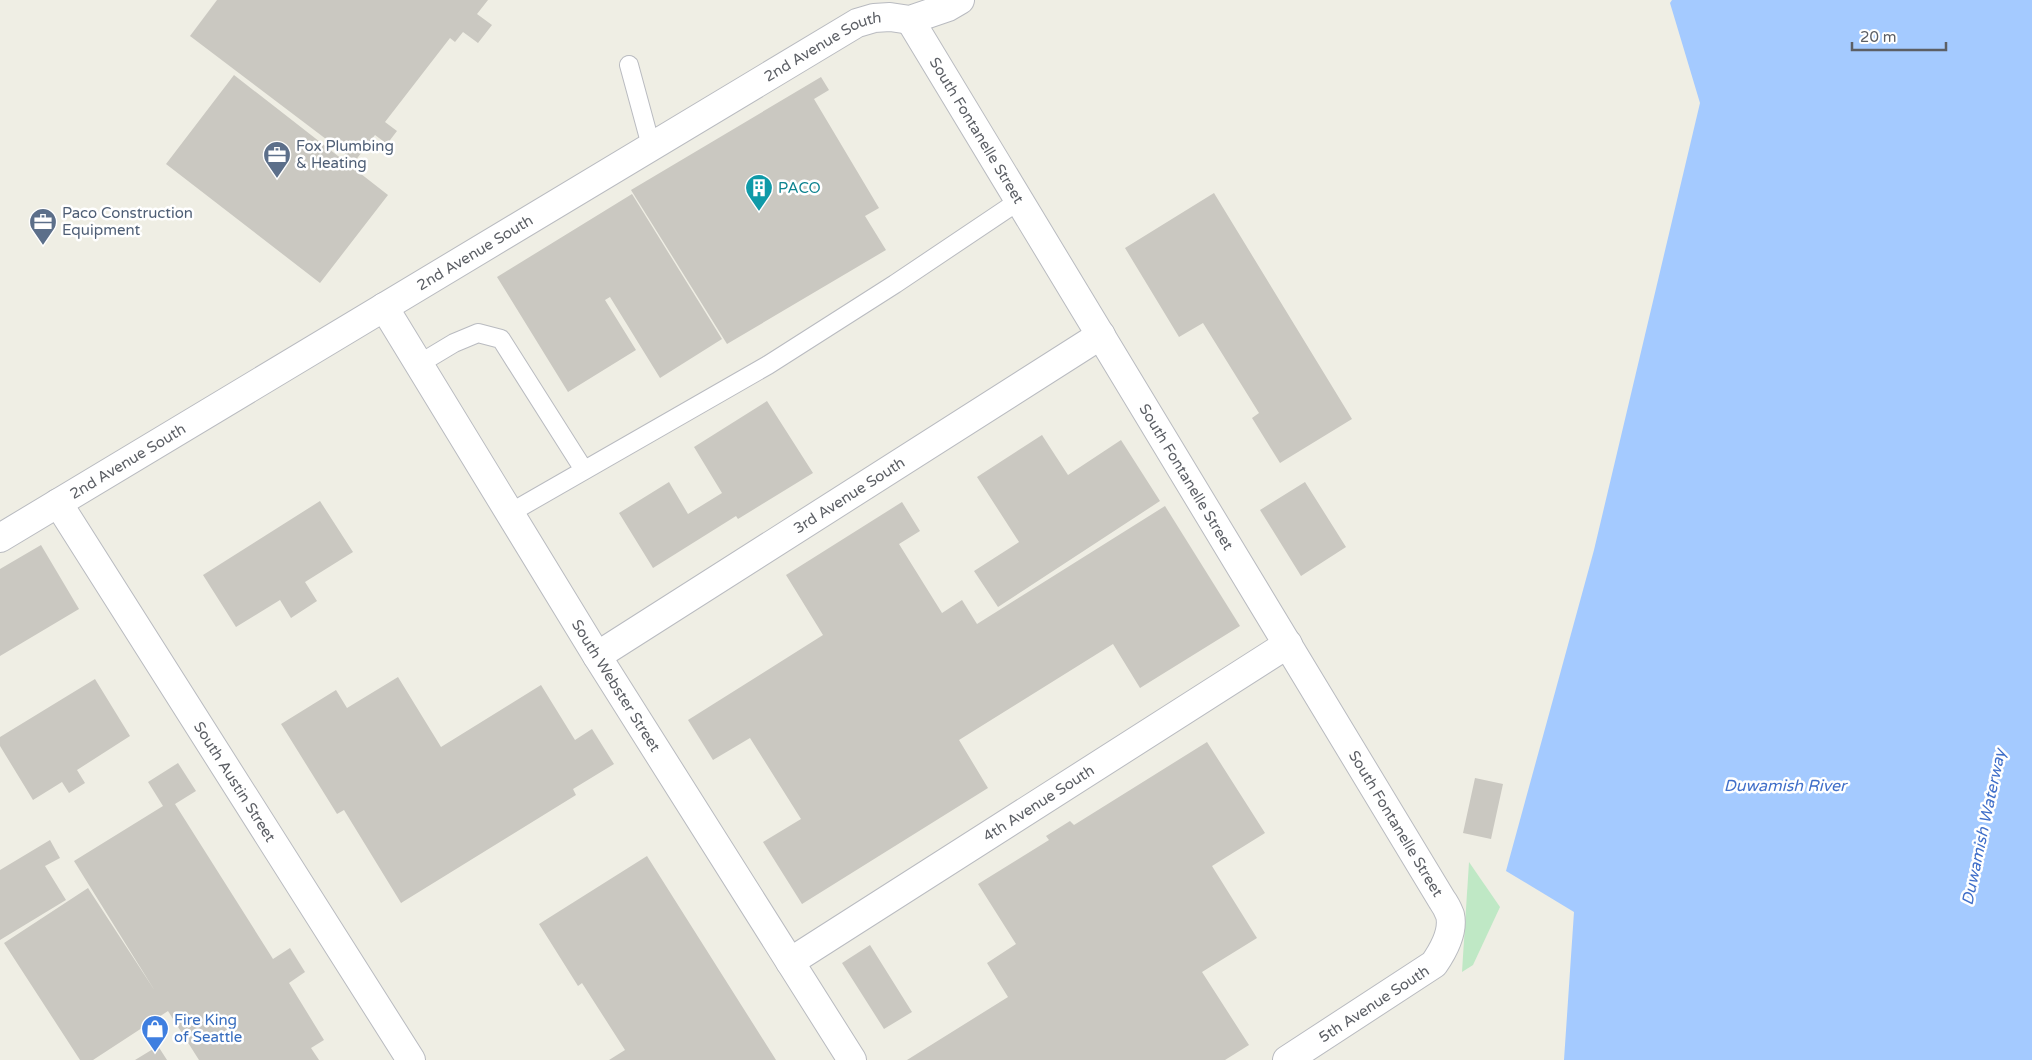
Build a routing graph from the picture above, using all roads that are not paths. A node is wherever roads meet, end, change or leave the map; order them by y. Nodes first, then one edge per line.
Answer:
1 (960, 0) edge
2 (910, 20) junction
3 (629, 65) dead end
4 (651, 146) junction
5 (1020, 200) junction
6 (384, 307) junction
7 (1101, 335) junction
8 (419, 364) junction
9 (584, 470) junction
10 (58, 503) junction
11 (510, 513) junction
12 (0, 538) edge
13 (1288, 644) junction
14 (597, 656) junction
15 (1448, 937) joint
16 (790, 962) junction
17 (410, 1060) edge
18 (852, 1060) edge
19 (1287, 1060) edge

1 - 2 street, 2nd Avenue South
2 - 4 street, 2nd Avenue South
2 - 5 street, South Fontanelle Street
3 - 4 lane
4 - 6 street, 2nd Avenue South
5 - 7 street, South Fontanelle Street
5 - 9 lane
6 - 8 street, South Webster Street
6 - 10 street, 2nd Avenue South
7 - 13 street, South Fontanelle Street
7 - 14 street, 3rd Avenue South
8 - 9 lane
8 - 11 street, South Webster Street
9 - 11 lane
10 - 12 street, 2nd Avenue South
10 - 17 street, South Austin Street
11 - 14 street, South Webster Street
13 - 15 street, South Fontanelle Street
13 - 16 street, 4th Avenue South
14 - 16 street, South Webster Street
15 - 19 street, 5th Avenue South
16 - 18 street, South Webster Street

